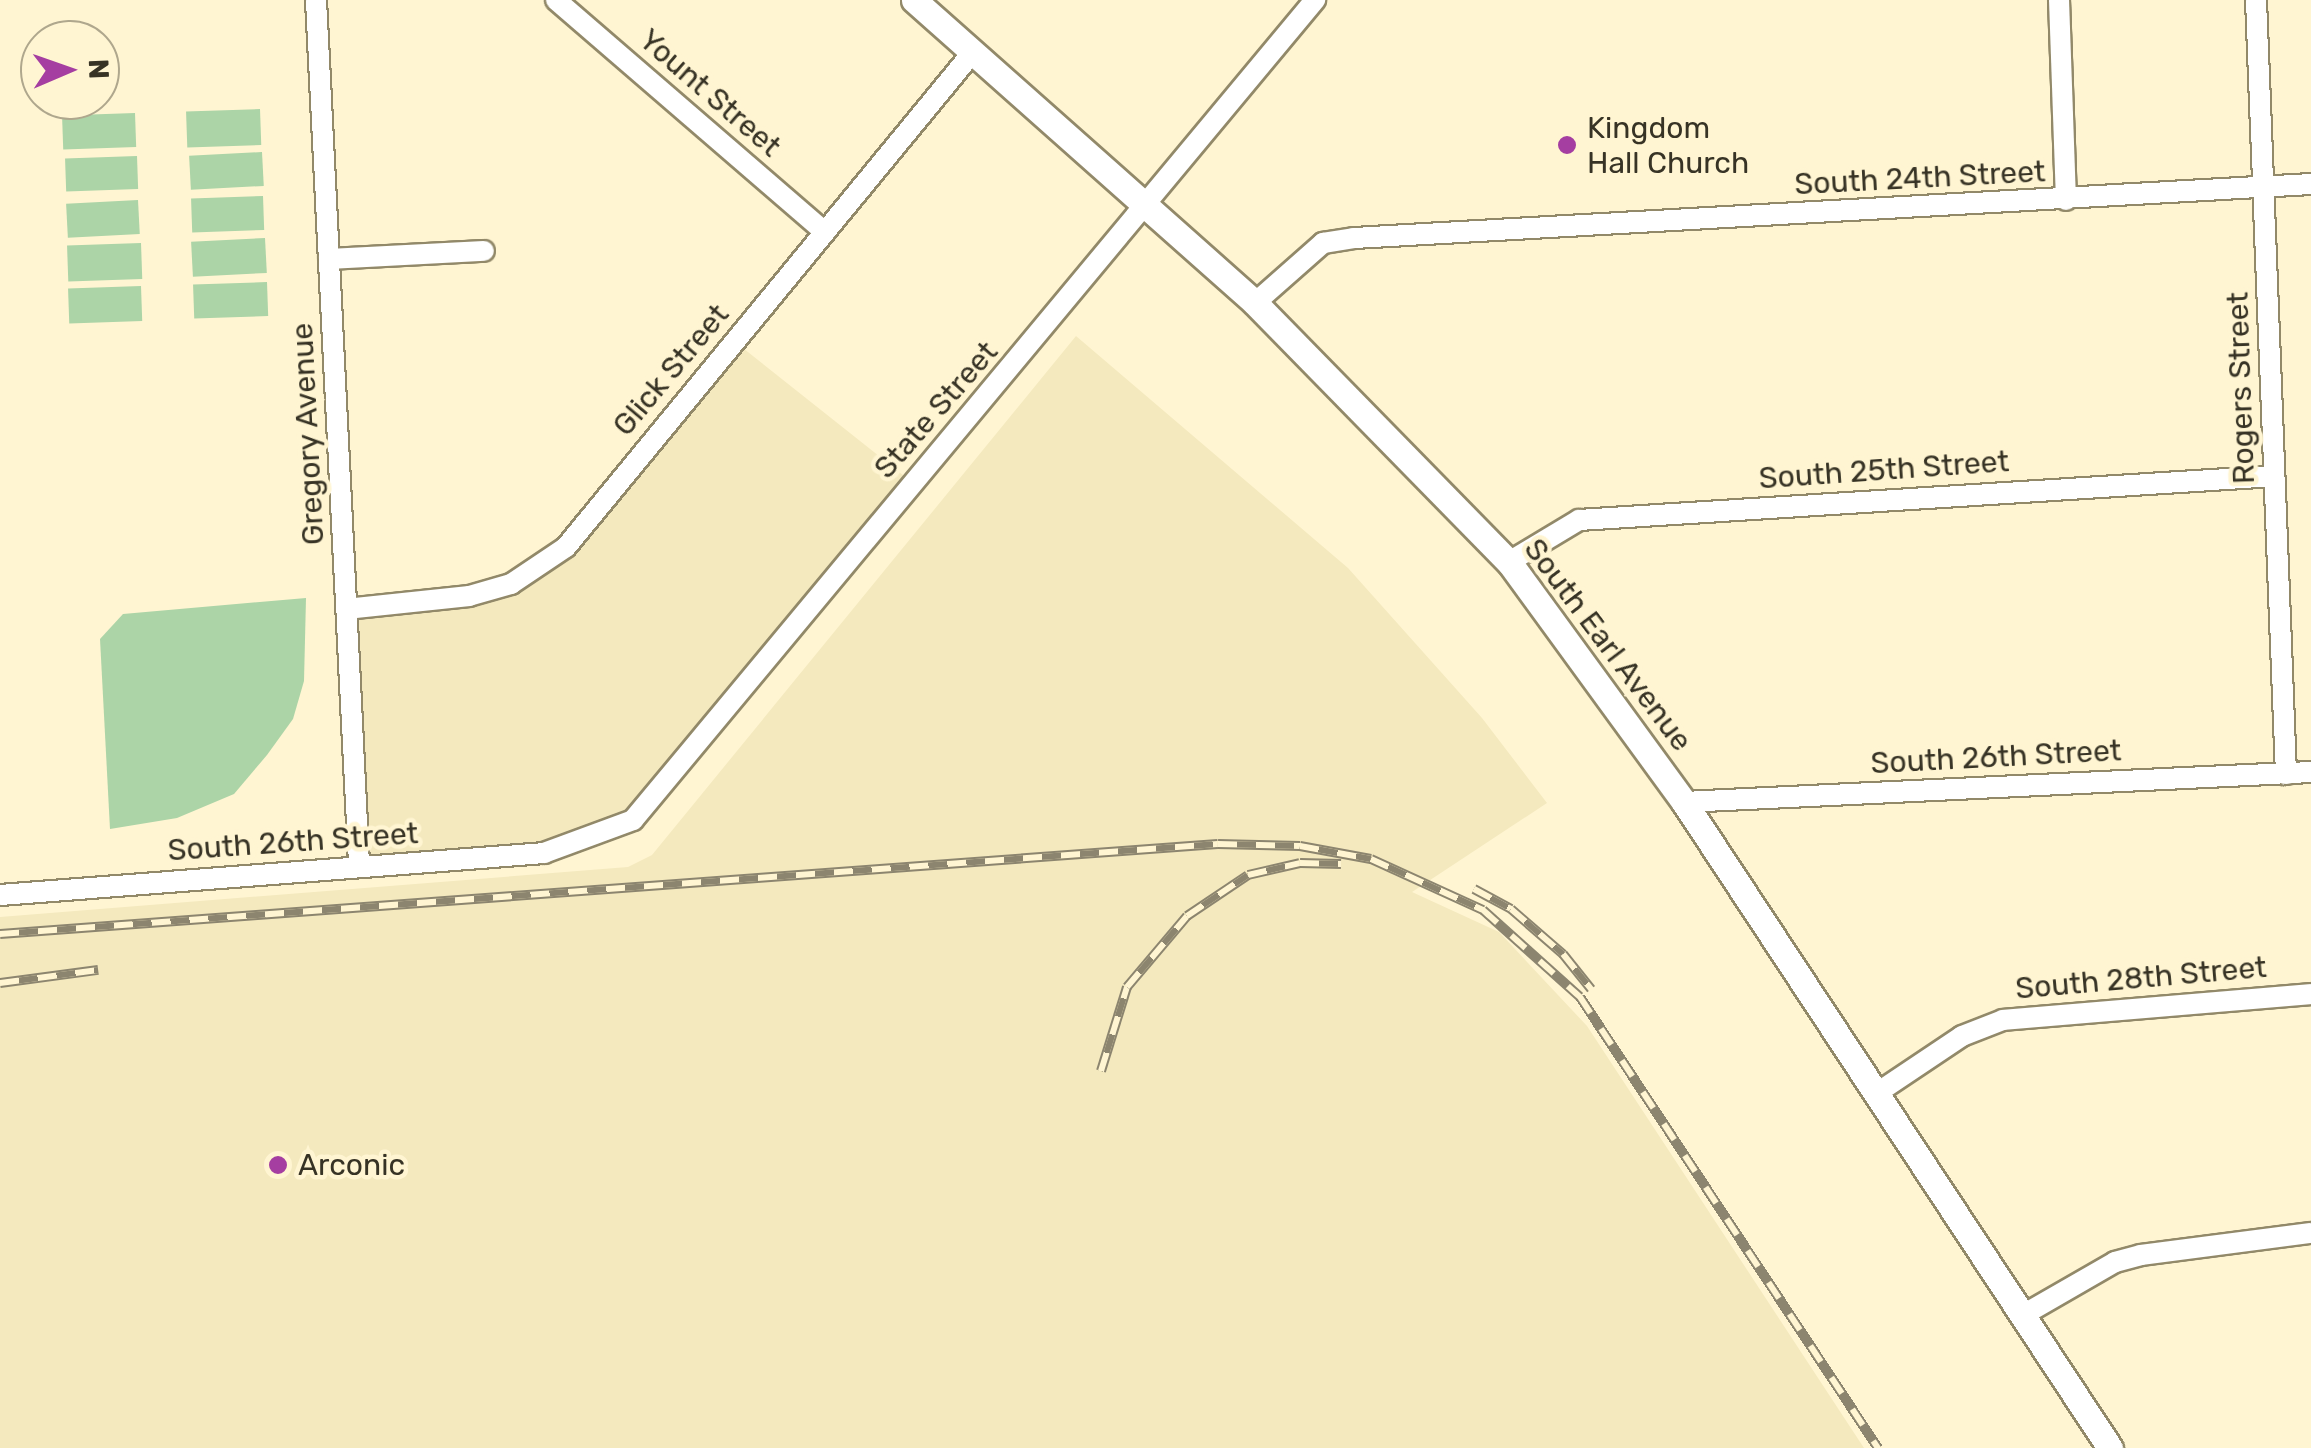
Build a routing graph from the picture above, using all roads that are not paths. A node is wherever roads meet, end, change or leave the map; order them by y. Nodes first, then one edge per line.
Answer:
1 (316, 0) edge
2 (556, 0) edge
3 (914, 0) edge
4 (1315, 0) edge
5 (2059, 0) edge
6 (2256, 0) edge
7 (972, 53) junction
8 (2311, 184) edge
9 (2264, 188) junction
10 (2066, 200) junction
11 (1146, 206) junction
12 (825, 232) junction
13 (484, 251) dead end
14 (329, 259) junction
15 (1255, 303) junction
16 (2274, 476) junction
17 (1509, 562) junction
18 (346, 609) junction
19 (2311, 772) edge
20 (2286, 774) junction
21 (1684, 802) junction
22 (588, 839) joint
23 (359, 866) junction
24 (0, 896) edge
25 (2311, 994) edge
26 (1878, 1094) junction
27 (2311, 1233) edge
28 (2023, 1316) junction
29 (2110, 1448) edge

1 - 14 street, Gregory Avenue
2 - 12 street, Yount Street
3 - 7 street, South Earl Avenue
4 - 11 street, State Street
5 - 10 street
6 - 9 street, Rogers Street
7 - 11 street, South Earl Avenue
7 - 12 street, Glick Street
8 - 9 street, South 24th Street
9 - 10 street, South 24th Street
9 - 16 street, Rogers Street
10 - 15 street, South 24th Street
11 - 15 street, South Earl Avenue
11 - 22 street, State Street
12 - 18 street, Glick Street
13 - 14 street
14 - 18 street, Gregory Avenue
15 - 17 street, South Earl Avenue
16 - 17 street, South 25th Street
16 - 20 street, Rogers Street
17 - 21 street, South Earl Avenue
18 - 23 street, Gregory Avenue
19 - 20 street, South 26th Street
20 - 21 street, South 26th Street
21 - 26 street, South Earl Avenue
22 - 23 street, South 26th Street
23 - 24 street, South 26th Street
25 - 26 street, South 28th Street
26 - 28 street, South Earl Avenue
27 - 28 street
28 - 29 street, South Earl Avenue

